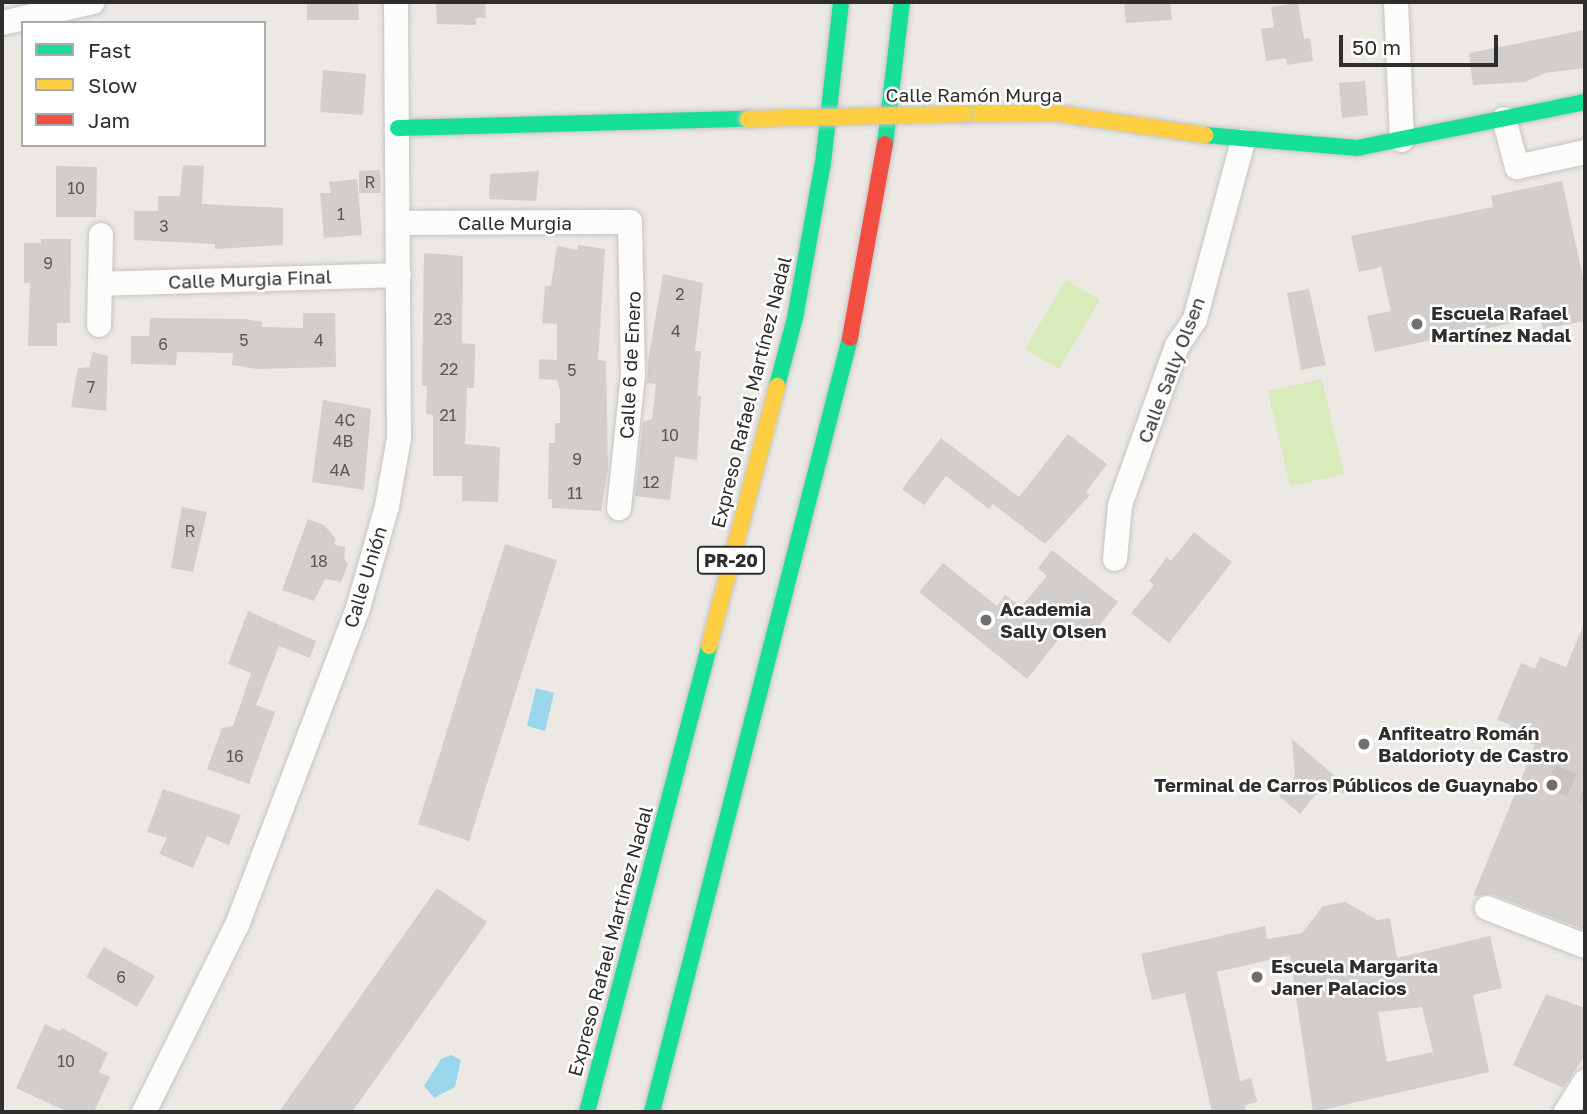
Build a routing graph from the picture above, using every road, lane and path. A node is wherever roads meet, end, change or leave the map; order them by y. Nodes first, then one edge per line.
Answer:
1 (93, 2) edge
2 (396, 2) edge
3 (841, 2) edge
4 (902, 2) edge
5 (1396, 2) edge
6 (2, 23) edge
7 (1585, 102) edge
8 (1504, 119) junction
9 (398, 128) junction
10 (1402, 140) junction
11 (1243, 141) junction
12 (1585, 152) edge
13 (630, 222) joint
14 (401, 223) junction
15 (102, 235) dead end
16 (399, 275) junction
17 (100, 284) junction
18 (99, 326) dead end
19 (619, 508) dead end
20 (1115, 559) dead end
21 (1488, 908) dead end
22 (1585, 946) edge
23 (144, 1112) edge
24 (587, 1112) edge
25 (652, 1112) edge

1 - 6 street
2 - 9 street, Calle Unión
3 - 24 main road, Expreso Rafael Martínez Nadal / PR-20
4 - 25 main road, PR-20
5 - 10 street
7 - 8 main road, Calle Ramón Murga
8 - 10 main road, Calle Ramón Murga
8 - 12 street
9 - 11 main road, Calle Ramón Murga, bridge
9 - 14 street, Calle Unión
10 - 11 main road, Calle Ramón Murga
11 - 20 street, Calle Sally Olsen
13 - 14 street, Calle Murgia
13 - 19 street, Calle 6 de Enero
14 - 16 street, Calle Unión
15 - 17 street
16 - 17 street, Calle Murgia Final
16 - 23 street, Calle Unión
17 - 18 street
21 - 22 street

